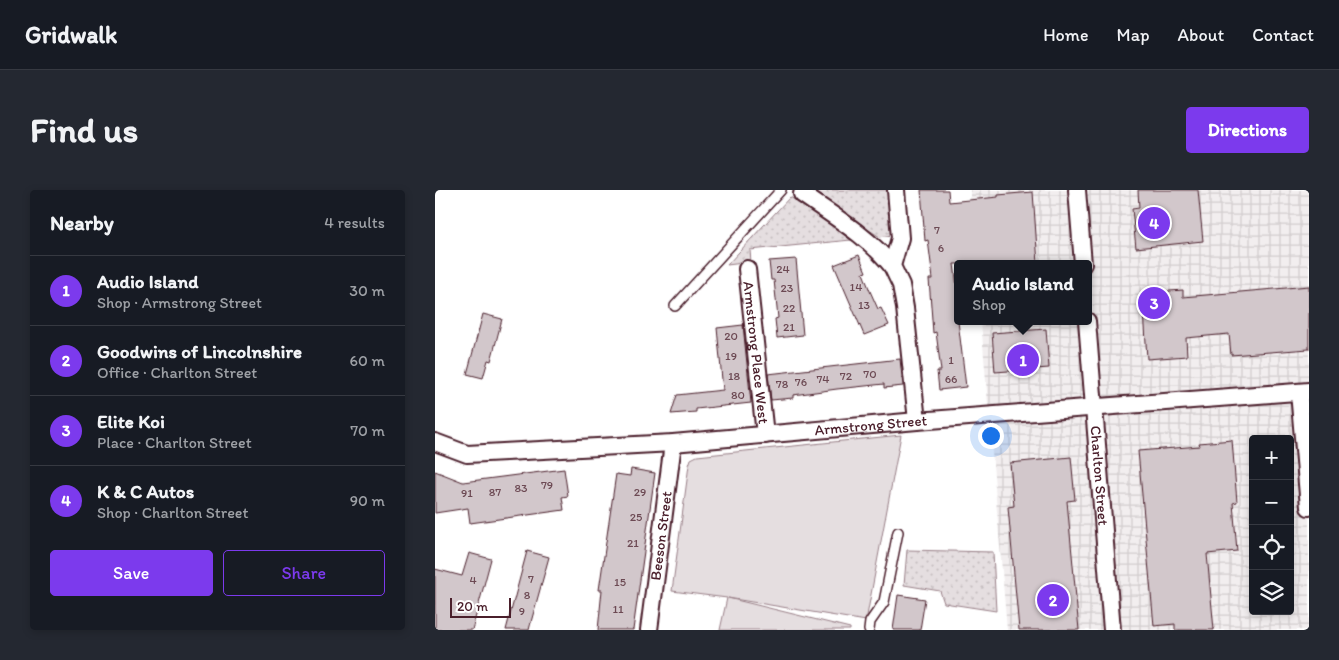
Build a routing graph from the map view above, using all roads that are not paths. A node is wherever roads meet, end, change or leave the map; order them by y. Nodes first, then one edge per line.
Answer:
1 (781, 190) edge
2 (896, 190) edge
3 (1077, 190) edge
4 (802, 194) dead end
5 (1083, 260) edge
6 (892, 266) junction
7 (747, 269) dead end
8 (675, 306) dead end
9 (1087, 325) edge
10 (1304, 392) edge
11 (1094, 407) junction
12 (917, 421) junction
13 (765, 435) junction
14 (435, 442) edge
15 (673, 443) junction
16 (1309, 507) edge
17 (898, 532) dead end
18 (649, 630) edge
19 (869, 630) edge
20 (1112, 630) edge

1 - 8 lane
2 - 6 street
3 - 5 street
4 - 6 street
6 - 12 street
7 - 13 street, Armstrong Place West
9 - 11 street, Charlton Street
10 - 11 street, Armstrong Street
10 - 16 street
11 - 12 street, Armstrong Street
11 - 20 street, Charlton Street
12 - 13 street, Armstrong Street
13 - 15 street, Armstrong Street
14 - 15 street, Armstrong Street
15 - 18 street, Beeson Street
17 - 19 lane

